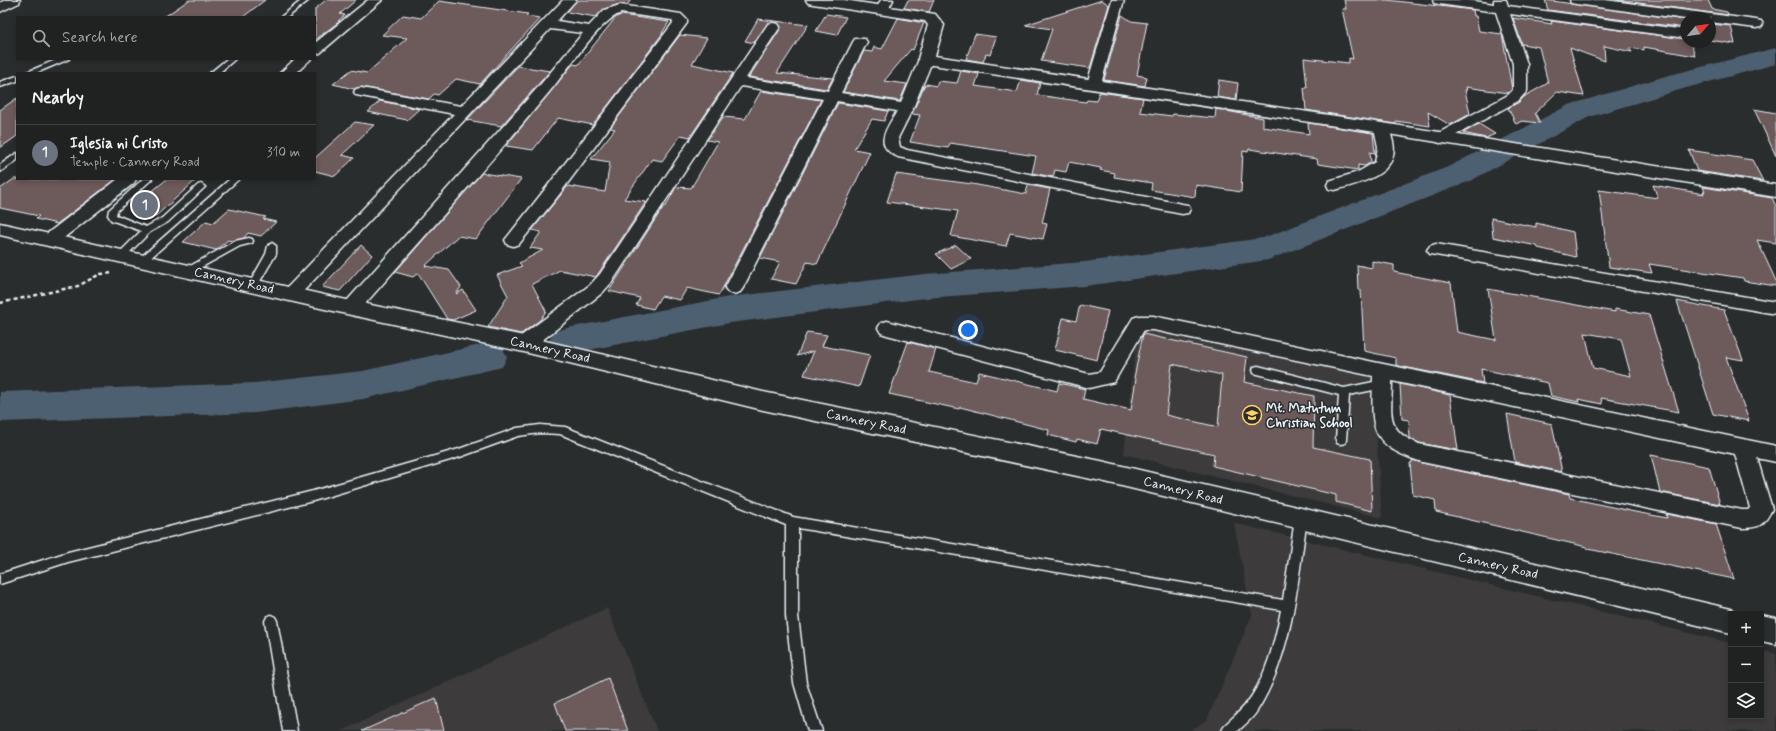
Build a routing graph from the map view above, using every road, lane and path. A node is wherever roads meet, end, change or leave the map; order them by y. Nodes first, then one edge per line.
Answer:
1 (14, 0) edge
2 (306, 0) edge
3 (376, 0) edge
4 (570, 0) edge
5 (813, 0) edge
6 (1118, 0) edge
7 (1439, 0) edge
8 (1576, 0) edge
9 (1501, 4) edge
10 (884, 5) edge
11 (0, 8) edge
12 (1680, 14) edge
13 (285, 16) edge
14 (1716, 19) edge
15 (546, 24) junction
16 (1756, 24) dead end
17 (773, 27) dead end
18 (592, 30) junction
19 (1680, 33) edge
20 (860, 42) dead end
21 (316, 49) edge
22 (926, 58) junction
23 (62, 60) edge
24 (230, 60) edge
25 (303, 60) edge
26 (32, 72) edge
27 (215, 72) edge
28 (288, 72) edge
29 (16, 78) edge
30 (737, 81) junction
31 (1094, 84) junction
32 (0, 85) edge
33 (361, 92) dead end
34 (833, 97) junction
35 (906, 108) junction
36 (464, 111) junction
37 (1382, 128) junction
38 (1440, 138) junction
39 (16, 157) edge
40 (0, 169) edge
41 (127, 180) edge
42 (147, 180) edge
43 (234, 180) edge
44 (1335, 185) dead end
45 (201, 187) dead end
46 (1776, 191) edge
47 (1182, 209) dead end
48 (0, 229) edge
49 (147, 230) junction
50 (50, 240) junction
51 (513, 240) dead end
52 (249, 241) dead end
53 (272, 246) dead end
54 (1436, 250) dead end
55 (128, 263) junction
56 (188, 271) junction
57 (253, 286) junction
58 (734, 288) dead end
59 (291, 294) junction
60 (0, 303) edge
61 (351, 308) junction
62 (1776, 308) edge
63 (887, 328) dead end
64 (524, 344) junction
65 (1258, 370) dead end
66 (1382, 377) junction
67 (1344, 392) junction
68 (1341, 440) dead end
69 (1743, 447) junction
70 (1776, 454) edge
71 (1301, 520) junction
72 (792, 522) junction
73 (0, 579) edge
74 (1287, 606) junction
75 (1728, 620) edge
76 (272, 621) dead end
77 (1764, 629) edge
78 (1776, 631) edge
79 (290, 731) edge
80 (815, 731) edge
81 (1229, 731) edge

1 - 11 street
2 - 13 lane
3 - 21 street
4 - 15 street
5 - 10 main road
6 - 31 street
7 - 9 street
8 - 12 street
9 - 19 street
9 - 38 street
10 - 22 main road
14 - 16 street
15 - 18 street
15 - 36 street
17 - 30 street
18 - 51 street
18 - 61 street
20 - 34 street
22 - 31 main road
22 - 35 street
23 - 26 lane
24 - 27 lane
25 - 28 street
29 - 32 lane
30 - 34 street
30 - 64 street
31 - 37 main road
33 - 36 street
34 - 35 street
34 - 58 street
35 - 47 street
36 - 59 street
37 - 38 main road
37 - 44 street
38 - 46 main road
39 - 40 lane
41 - 50 street
42 - 49 lane
43 - 55 lane
45 - 49 lane
48 - 50 main road, Cannery Road
49 - 55 lane
50 - 55 main road, Cannery Road
52 - 56 lane
53 - 57 lane
54 - 62 street
55 - 56 main road, Cannery Road
55 - 60 path
56 - 57 main road, Cannery Road
57 - 59 main road, Cannery Road
59 - 61 main road, Cannery Road
61 - 64 main road, Cannery Road
63 - 66 street
64 - 71 main road, Cannery Road
65 - 67 lane
66 - 67 lane
66 - 69 street
66 - 69 street
67 - 68 lane
69 - 70 street
71 - 74 lane
71 - 75 main road, Cannery Road
72 - 73 lane
72 - 74 lane
72 - 80 lane
74 - 81 lane
76 - 79 lane
77 - 78 main road

